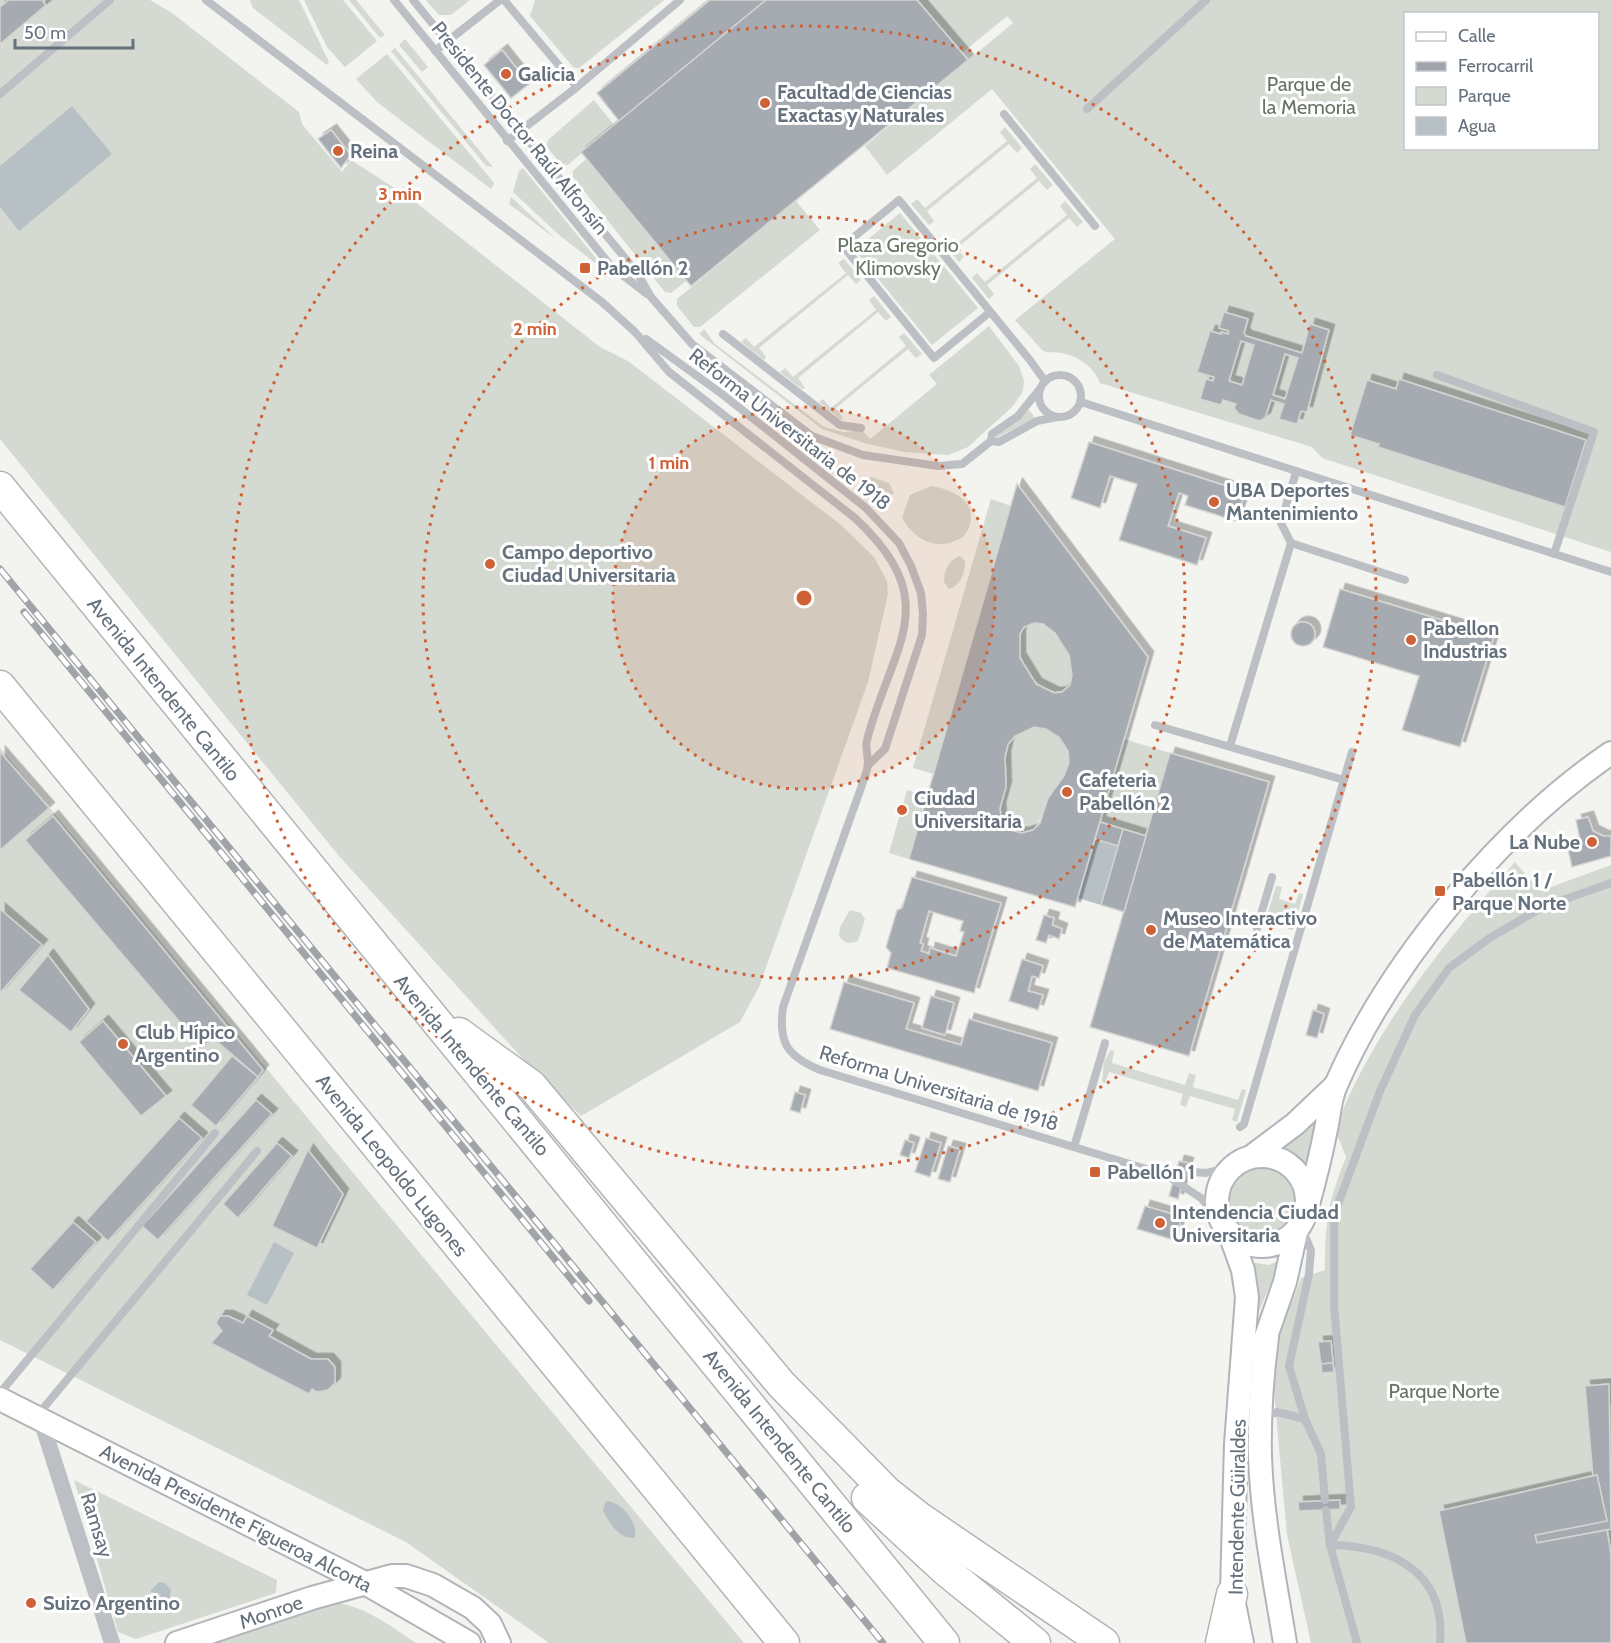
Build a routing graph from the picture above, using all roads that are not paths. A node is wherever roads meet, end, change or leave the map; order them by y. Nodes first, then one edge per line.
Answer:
1 (110, 0) edge
2 (206, 0) edge
3 (394, 0) edge
4 (412, 0) edge
5 (500, 0) edge
6 (504, 0) edge
7 (680, 0) edge
8 (1206, 0) edge
9 (446, 42) junction
10 (435, 51) junction
11 (577, 87) junction
12 (0, 94) edge
13 (1087, 109) dead end
14 (1004, 114) dead end
15 (519, 131) junction
16 (507, 141) junction
17 (1095, 226) dead end
18 (651, 297) junction
19 (990, 312) junction
20 (635, 332) junction
21 (723, 334) dead end
22 (1437, 375) dead end
23 (1044, 381) junction
24 (1039, 390) junction
25 (1081, 402) junction
26 (1057, 417) junction
27 (861, 428) dead end
28 (992, 441) junction
29 (1296, 472) junction
30 (0, 487) edge
31 (1291, 543) junction
32 (1554, 554) junction
33 (1609, 573) edge
34 (1406, 580) dead end
35 (0, 686) edge
36 (1155, 724) dead end
37 (1230, 746) junction
38 (1352, 752) dead end
39 (1611, 753) edge
40 (868, 765) junction
41 (1344, 780) junction
42 (1272, 878) dead end
43 (1611, 883) edge
44 (1257, 928) dead end
45 (424, 1008) junction
46 (1105, 1043) dead end
47 (1334, 1087) junction
48 (1240, 1127) dead end
49 (215, 1133) dead end
50 (1074, 1147) junction
51 (257, 1151) dead end
52 (1242, 1161) junction
53 (1166, 1175) junction
54 (1302, 1220) junction
55 (1225, 1227) junction
56 (686, 1324) junction
57 (1267, 1337) junction
58 (0, 1393) edge
59 (0, 1399) edge
60 (1239, 1406) junction
61 (38, 1418) junction
62 (1260, 1419) junction
63 (1305, 1419) junction
64 (1330, 1545) junction
65 (365, 1583) junction
66 (1232, 1594) junction
67 (112, 1643) edge
68 (177, 1643) edge
69 (469, 1643) edge
70 (499, 1643) edge
71 (784, 1643) edge
72 (944, 1643) edge
73 (1035, 1643) edge
74 (1104, 1643) edge
75 (1221, 1643) edge
76 (1242, 1643) edge
77 (1285, 1643) edge
78 (1357, 1643) edge
79 (1440, 1643) edge

1 - 12 lane
2 - 20 lane, Reforma Universitaria de 1918
3 - 10 lane, Presidente Doctor Raúl Alfonsín
4 - 9 lane, Presidente Doctor Raúl Alfonsín
5 - 9 lane
6 - 11 lane
7 - 11 lane
8 - 13 lane
9 - 10 lane
9 - 15 lane, Presidente Doctor Raúl Alfonsín
10 - 16 lane, Presidente Doctor Raúl Alfonsín
11 - 15 lane
14 - 17 lane
15 - 16 lane
15 - 18 lane, Presidente Doctor Raúl Alfonsín
16 - 18 lane, Presidente Doctor Raúl Alfonsín
18 - 28 lane, Presidente Doctor Raúl Alfonsín
19 - 19 lane
19 - 23 lane
20 - 40 lane, Reforma Universitaria de 1918
20 - 40 lane, Reforma Universitaria de 1918
21 - 27 lane
22 - 32 lane
23 - 24 lane
23 - 25 lane
24 - 26 lane
24 - 28 lane, Presidente Doctor Raúl Alfonsín
25 - 26 lane
25 - 29 lane
26 - 28 lane, Presidente Doctor Raúl Alfonsín
29 - 31 lane
29 - 32 lane
30 - 45 highway, Avenida Intendente Cantilo
31 - 34 lane
31 - 37 lane
32 - 33 lane
35 - 71 highway, Avenida Leopoldo Lugones
36 - 37 lane
37 - 41 lane
38 - 41 lane
39 - 47 main road, Intendente Güiraldes
40 - 50 lane, Reforma Universitaria de 1918
41 - 48 lane
42 - 44 lane
43 - 64 lane
45 - 56 highway, Avenida Intendente Cantilo
45 - 74 highway
46 - 50 lane
47 - 52 main road, Intendente Güiraldes
47 - 54 main road, Intendente Güiraldes
49 - 58 lane
50 - 53 lane, Reforma Universitaria de 1918
51 - 61 lane
52 - 53 lane, Reforma Universitaria de 1918
52 - 54 main road
52 - 55 main road
53 - 55 lane, Reforma Universitaria de 1918
54 - 55 main road
54 - 57 main road, Intendente Güiraldes
54 - 63 lane
55 - 60 main road, Intendente Güiraldes
56 - 72 highway, Avenida Intendente Cantilo
56 - 73 highway
57 - 60 main road, Intendente Güiraldes
57 - 62 main road, Intendente Güiraldes
59 - 61 main road, Avenida Presidente Figueroa Alcorta
60 - 66 main road, Intendente Güiraldes
61 - 65 main road, Avenida Presidente Figueroa Alcorta
61 - 67 street, Ramsay
62 - 63 lane
62 - 77 main road, Intendente Güiraldes
63 - 64 lane
64 - 78 lane
64 - 79 lane
65 - 68 main road, Monroe
65 - 69 main road, Avenida Presidente Figueroa Alcorta
65 - 70 main road, Monroe
66 - 75 highway
66 - 76 main road, Intendente Güiraldes

